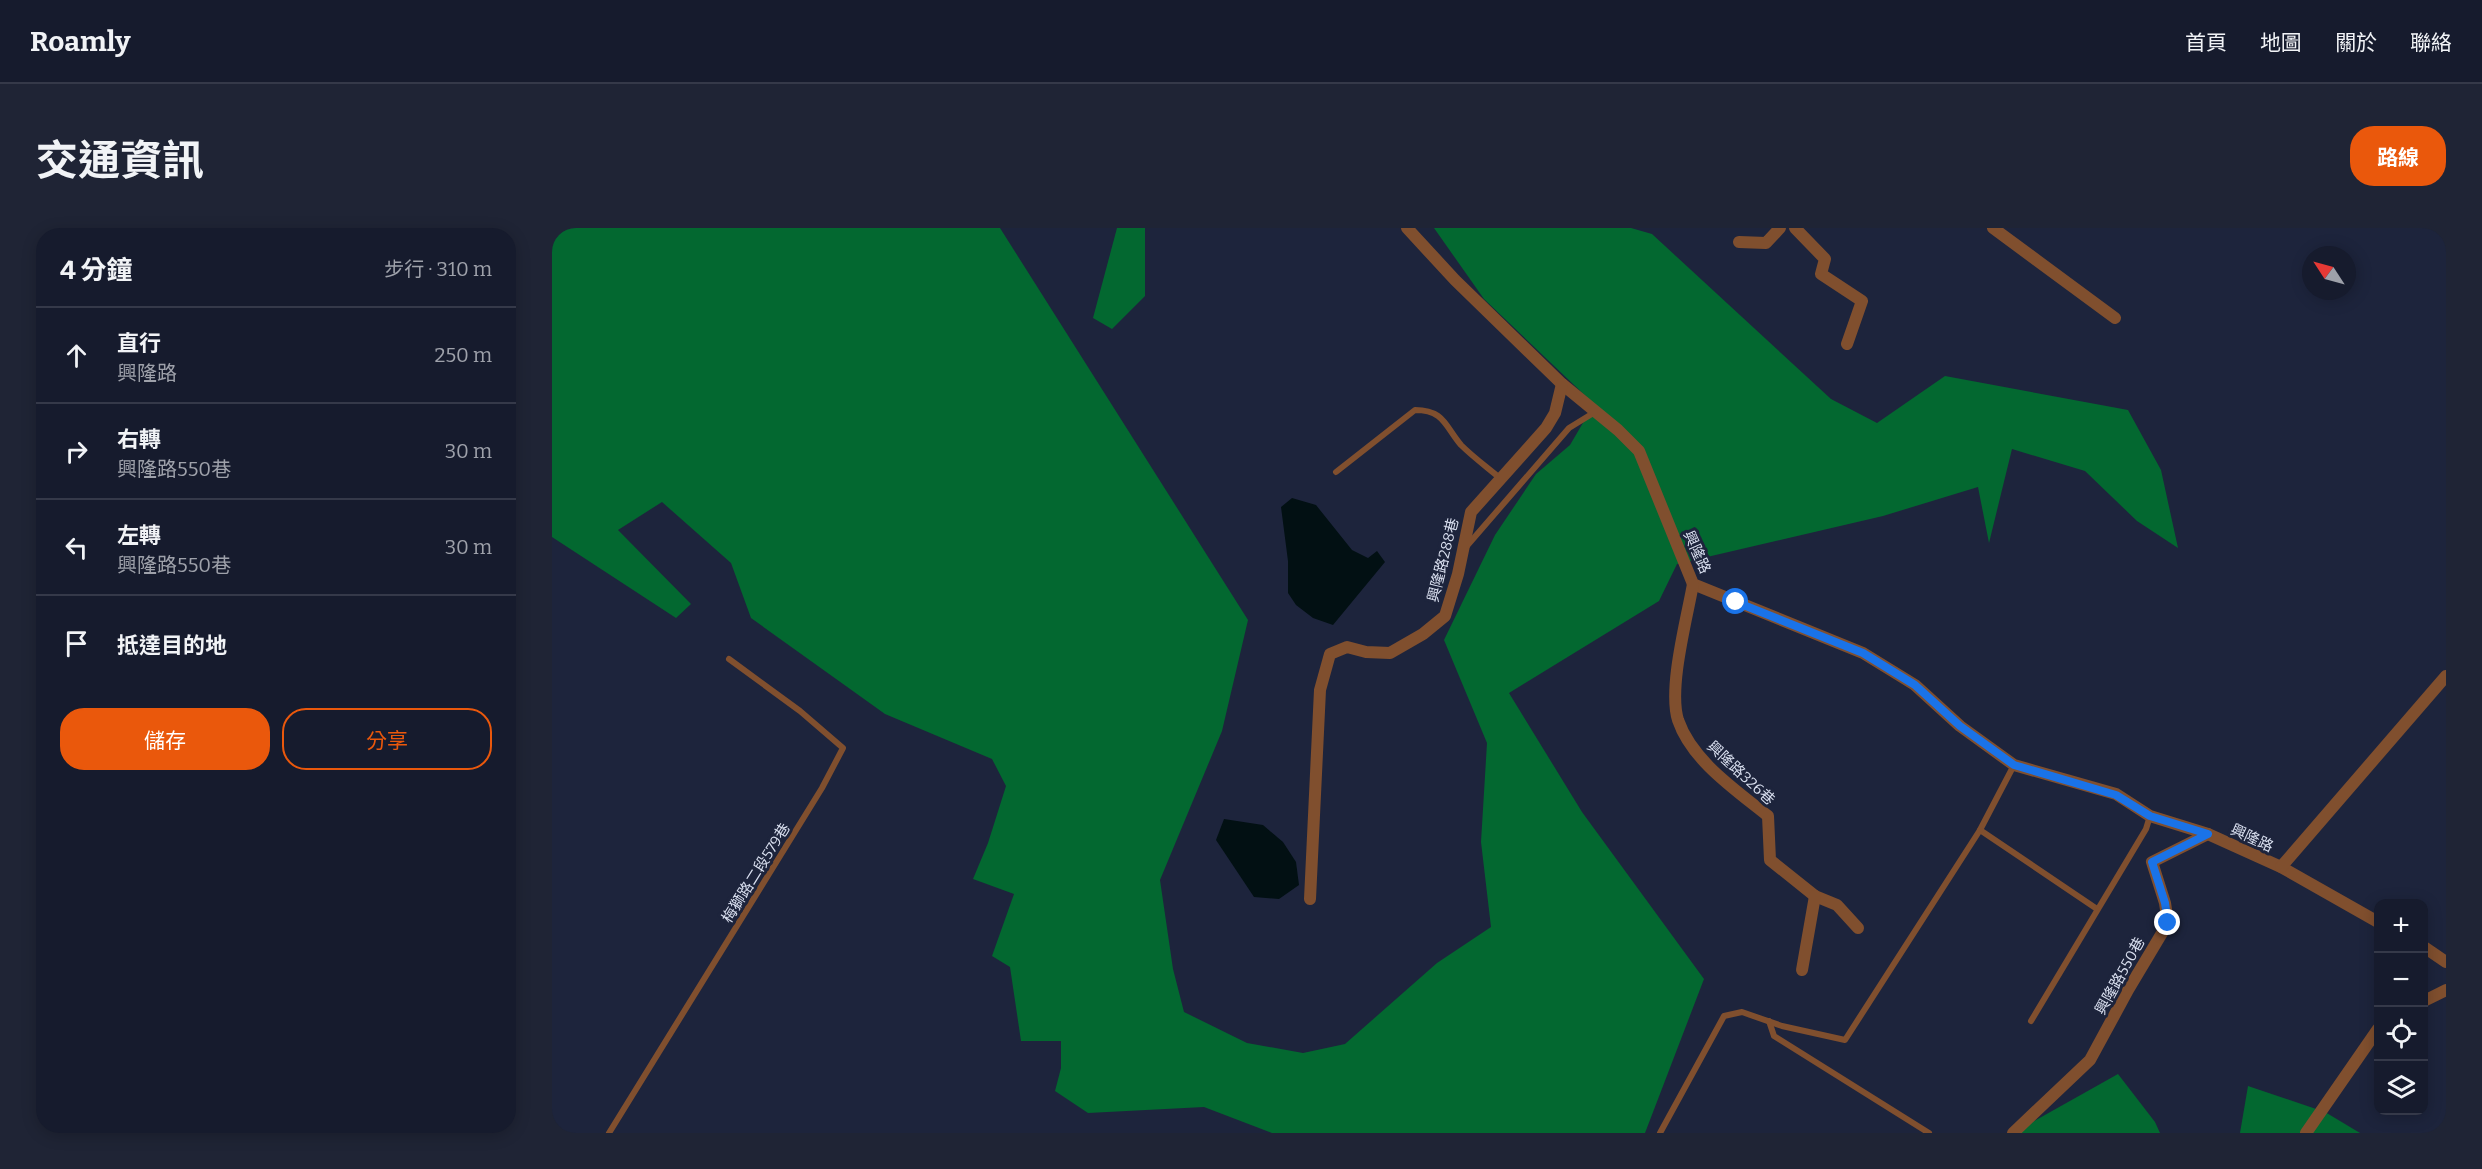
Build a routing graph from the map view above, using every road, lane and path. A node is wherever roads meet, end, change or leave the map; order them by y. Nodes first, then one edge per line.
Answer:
1 (1407, 228) edge
2 (1780, 228) edge
3 (1795, 228) edge
4 (1993, 228) edge
5 (1739, 242) dead end
6 (2115, 318) dead end
7 (1846, 344) dead end
8 (1562, 384) junction
9 (1595, 412) junction
10 (1336, 472) dead end
11 (1501, 480) junction
12 (1463, 551) junction
13 (1693, 584) junction
14 (729, 659) dead end
15 (2446, 676) edge
16 (2014, 765) junction
17 (2150, 816) junction
18 (1980, 830) junction
19 (2208, 834) junction
20 (2281, 867) junction
21 (1815, 896) junction
22 (1310, 899) dead end
23 (2097, 909) junction
24 (2374, 919) edge
25 (1858, 928) dead end
26 (2428, 950) edge
27 (2446, 962) edge
28 (1802, 970) dead end
29 (2446, 990) edge
30 (2428, 999) edge
31 (1769, 1021) junction
32 (2031, 1021) dead end
33 (2374, 1036) edge
34 (609, 1133) edge
35 (1660, 1133) edge
36 (1929, 1133) edge
37 (2013, 1133) edge
38 (2306, 1133) edge

1 - 8 street, 興隆路
2 - 5 street
3 - 7 street
4 - 6 street
8 - 9 street, 興隆路
8 - 11 street, 興隆路288巷
9 - 12 lane
9 - 13 street, 興隆路
10 - 11 lane
11 - 12 street, 興隆路288巷
12 - 22 street, 興隆路288巷
13 - 16 street, 興隆路
13 - 21 street, 興隆路326巷
14 - 34 lane, 梅獅路二段579巷
15 - 20 street
16 - 17 street, 興隆路
16 - 18 lane
17 - 19 street, 興隆路
17 - 23 lane
18 - 23 lane
18 - 31 lane
19 - 20 street, 興隆路
19 - 37 street, 興隆路550巷
20 - 24 street, 興隆路
21 - 25 street, 興隆路326巷
21 - 28 street
23 - 32 lane
26 - 27 street
29 - 30 street
31 - 35 lane
31 - 36 lane
33 - 38 street

